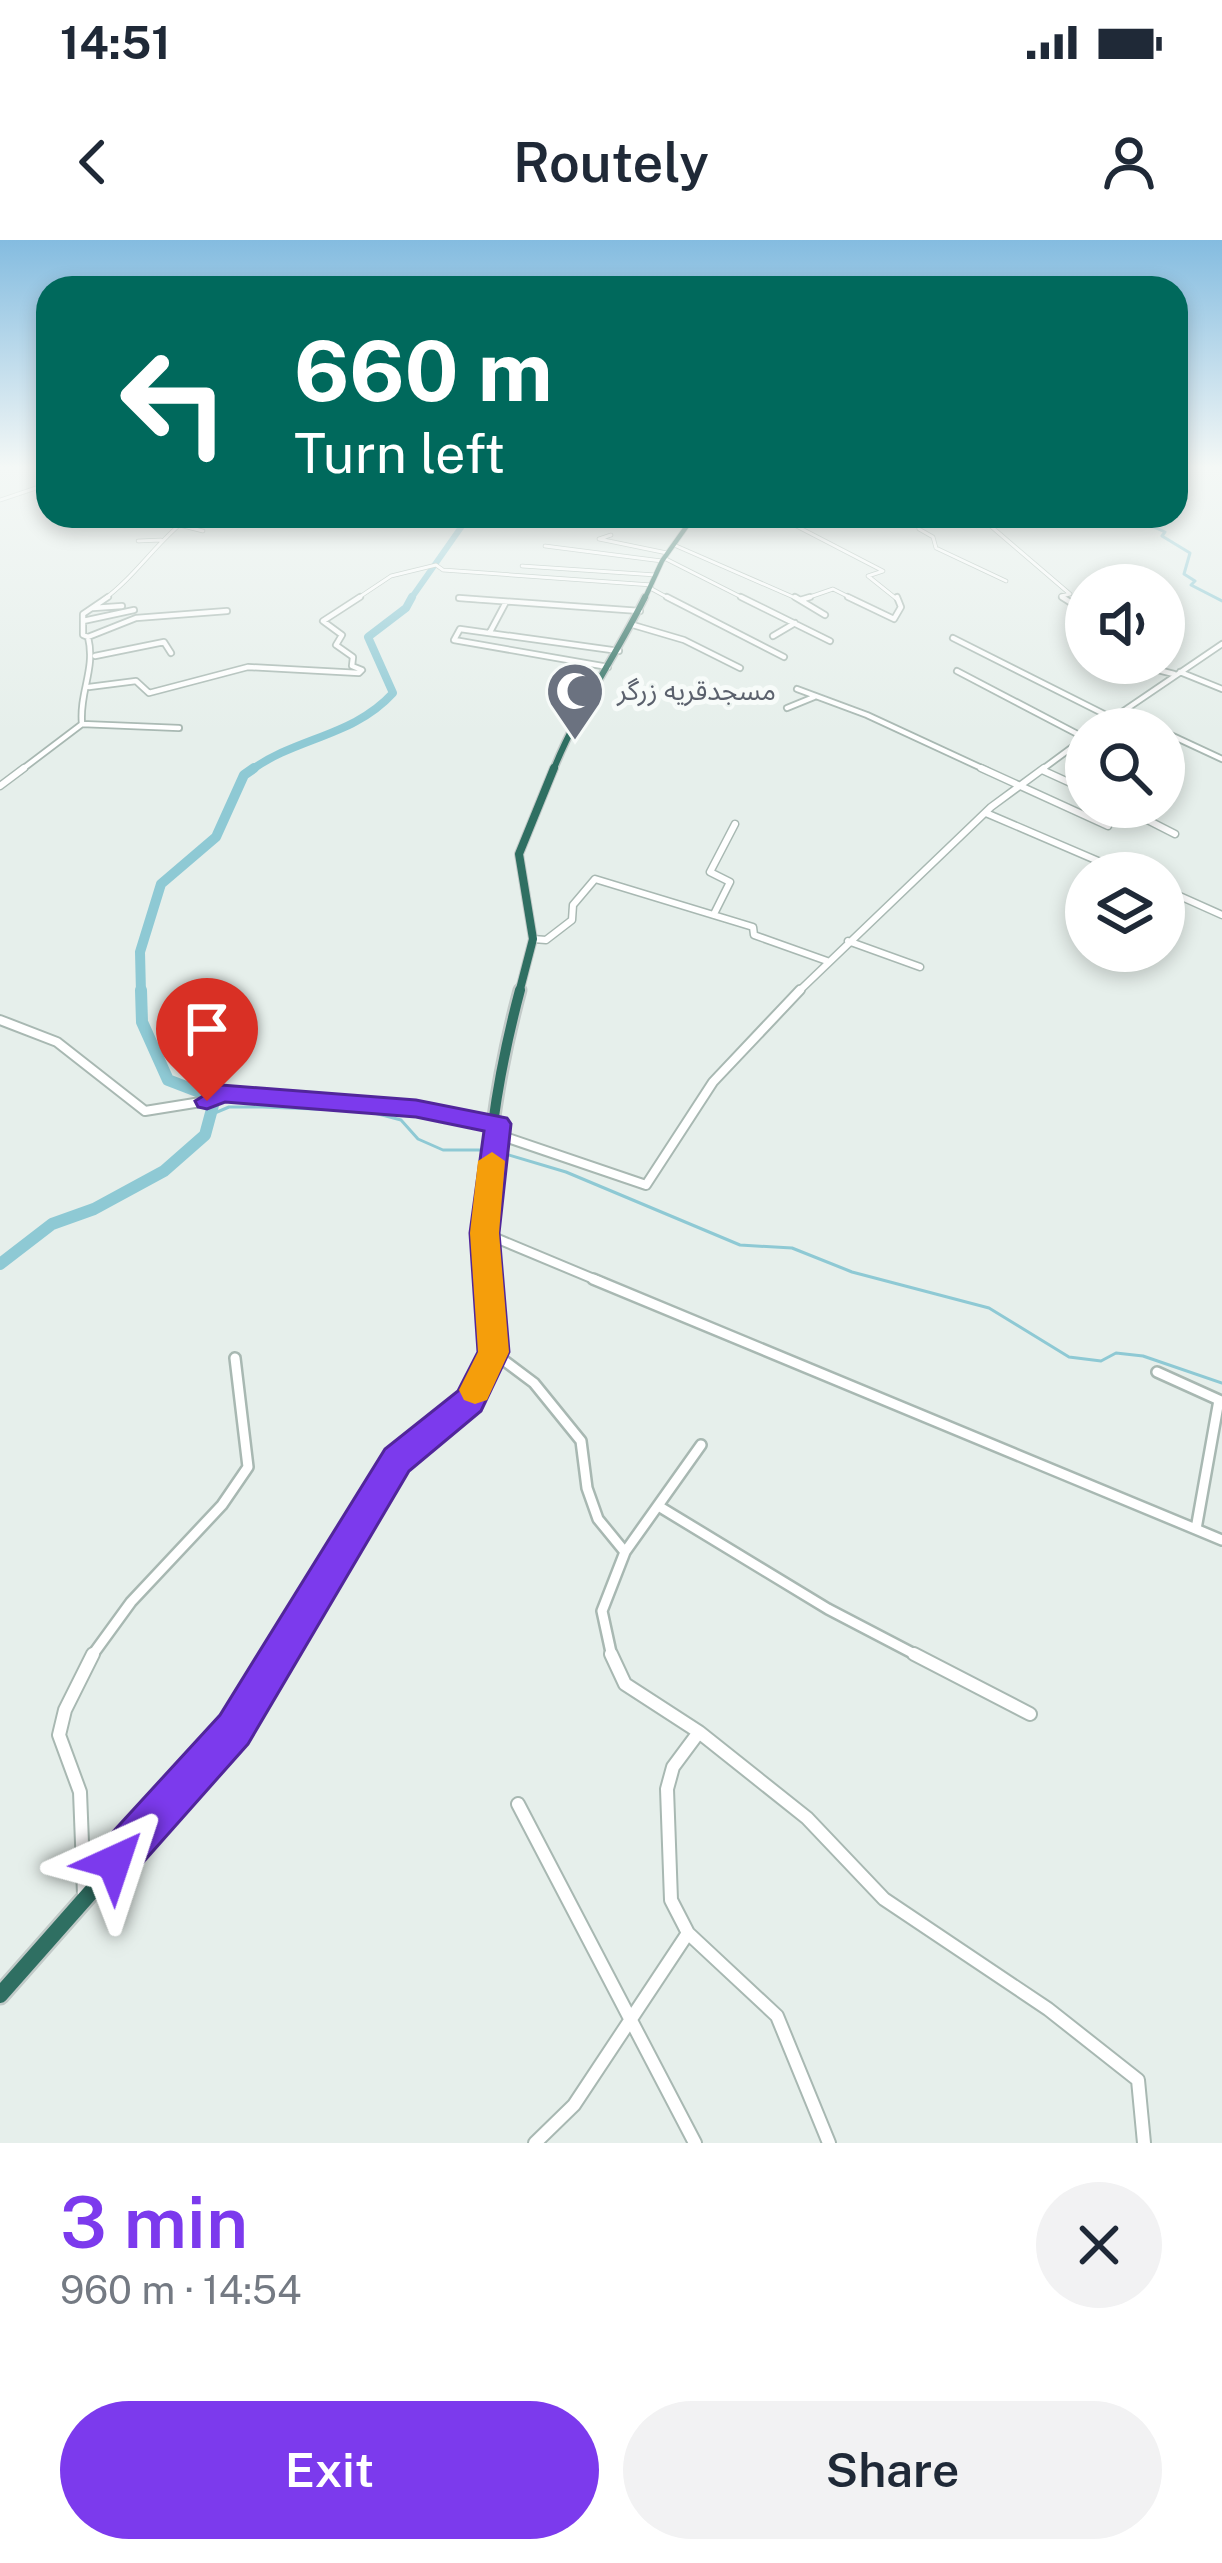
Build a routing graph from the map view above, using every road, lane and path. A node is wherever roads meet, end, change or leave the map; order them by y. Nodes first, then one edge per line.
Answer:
1 (667, 554) edge
2 (147, 555) edge
3 (668, 555) edge
4 (669, 555) edge
5 (852, 555) edge
6 (951, 555) edge
7 (1025, 555) edge
8 (522, 566) dead end
9 (1006, 581) dead end
10 (653, 583) junction
11 (1065, 590) edge
12 (459, 598) dead end
13 (800, 600) junction
14 (506, 602) junction
15 (122, 605) dead end
16 (92, 608) junction
17 (134, 610) dead end
18 (227, 610) dead end
19 (640, 611) junction
20 (825, 615) dead end
21 (83, 621) junction
22 (795, 623) junction
23 (633, 625) junction
24 (490, 632) junction
25 (773, 636) dead end
26 (88, 637) junction
27 (952, 638) dead end
28 (830, 641) dead end
29 (1222, 644) edge
30 (619, 652) junction
31 (171, 653) dead end
32 (94, 656) junction
33 (784, 657) dead end
34 (608, 667) junction
35 (740, 668) dead end
36 (1185, 668) edge
37 (957, 671) dead end
38 (1185, 676) edge
39 (1162, 684) edge
40 (89, 687) junction
41 (797, 689) dead end
42 (1222, 689) edge
43 (816, 697) junction
44 (788, 708) dead end
45 (1092, 708) edge
46 (1127, 708) edge
47 (82, 724) junction
48 (1065, 727) edge
49 (178, 728) dead end
50 (1185, 742) edge
51 (1065, 753) edge
52 (1222, 759) edge
53 (1042, 770) junction
54 (1065, 780) edge
55 (0, 786) edge
56 (1022, 786) junction
57 (1065, 806) edge
58 (986, 812) junction
59 (735, 824) dead end
60 (1163, 828) edge
61 (1175, 834) dead end
62 (1078, 852) edge
63 (1185, 898) edge
64 (714, 914) junction
65 (1222, 915) edge
66 (532, 939) junction
67 (847, 941) junction
68 (827, 961) junction
69 (920, 967) dead end
70 (0, 1019) edge
71 (497, 1129) junction
72 (484, 1233) junction
73 (494, 1352) junction
74 (235, 1358) dead end
75 (1157, 1372) dead end
76 (701, 1445) dead end
77 (660, 1507) junction
78 (1196, 1529) junction
79 (1222, 1540) edge
80 (625, 1552) junction
81 (1030, 1714) dead end
82 (699, 1732) junction
83 (518, 1804) dead end
84 (84, 1895) junction
85 (688, 1933) junction
86 (0, 1995) edge
87 (631, 2019) junction
88 (536, 2143) edge
89 (695, 2143) edge
90 (830, 2143) edge
91 (1144, 2143) edge

1 - 10 highway
2 - 16 street
3 - 22 street
4 - 13 street
5 - 13 street
6 - 9 street
7 - 11 street
8 - 10 street
10 - 19 highway
10 - 33 street
10 - 40 street
12 - 14 street
13 - 20 street
14 - 19 street
14 - 24 street
15 - 16 street
16 - 21 street
17 - 21 street
18 - 26 street
19 - 23 highway
21 - 26 street
22 - 25 street
22 - 28 street
23 - 30 highway
23 - 35 street
24 - 30 street
24 - 34 street
26 - 32 street
27 - 45 street
29 - 36 street
30 - 34 highway
31 - 32 street
32 - 40 street
34 - 66 highway
37 - 48 street
38 - 42 street
39 - 46 street
40 - 47 street
41 - 43 street
43 - 44 street
43 - 56 street
47 - 49 street
47 - 55 street
50 - 52 street
51 - 53 street
53 - 54 street
53 - 56 street
56 - 57 street
56 - 58 street
58 - 62 street
58 - 67 street
59 - 64 street
60 - 61 street
63 - 65 street
64 - 66 street
64 - 68 street
66 - 71 highway
67 - 68 street
67 - 69 street
68 - 71 street
70 - 71 street
71 - 72 highway
72 - 73 highway
72 - 78 street
73 - 80 street
73 - 84 highway
74 - 84 street
75 - 78 street
76 - 77 street
77 - 80 street
77 - 81 street
78 - 79 street
80 - 82 street
82 - 85 street
82 - 91 street
83 - 87 street
84 - 86 highway
85 - 87 street
85 - 90 street
87 - 88 street
87 - 89 street

